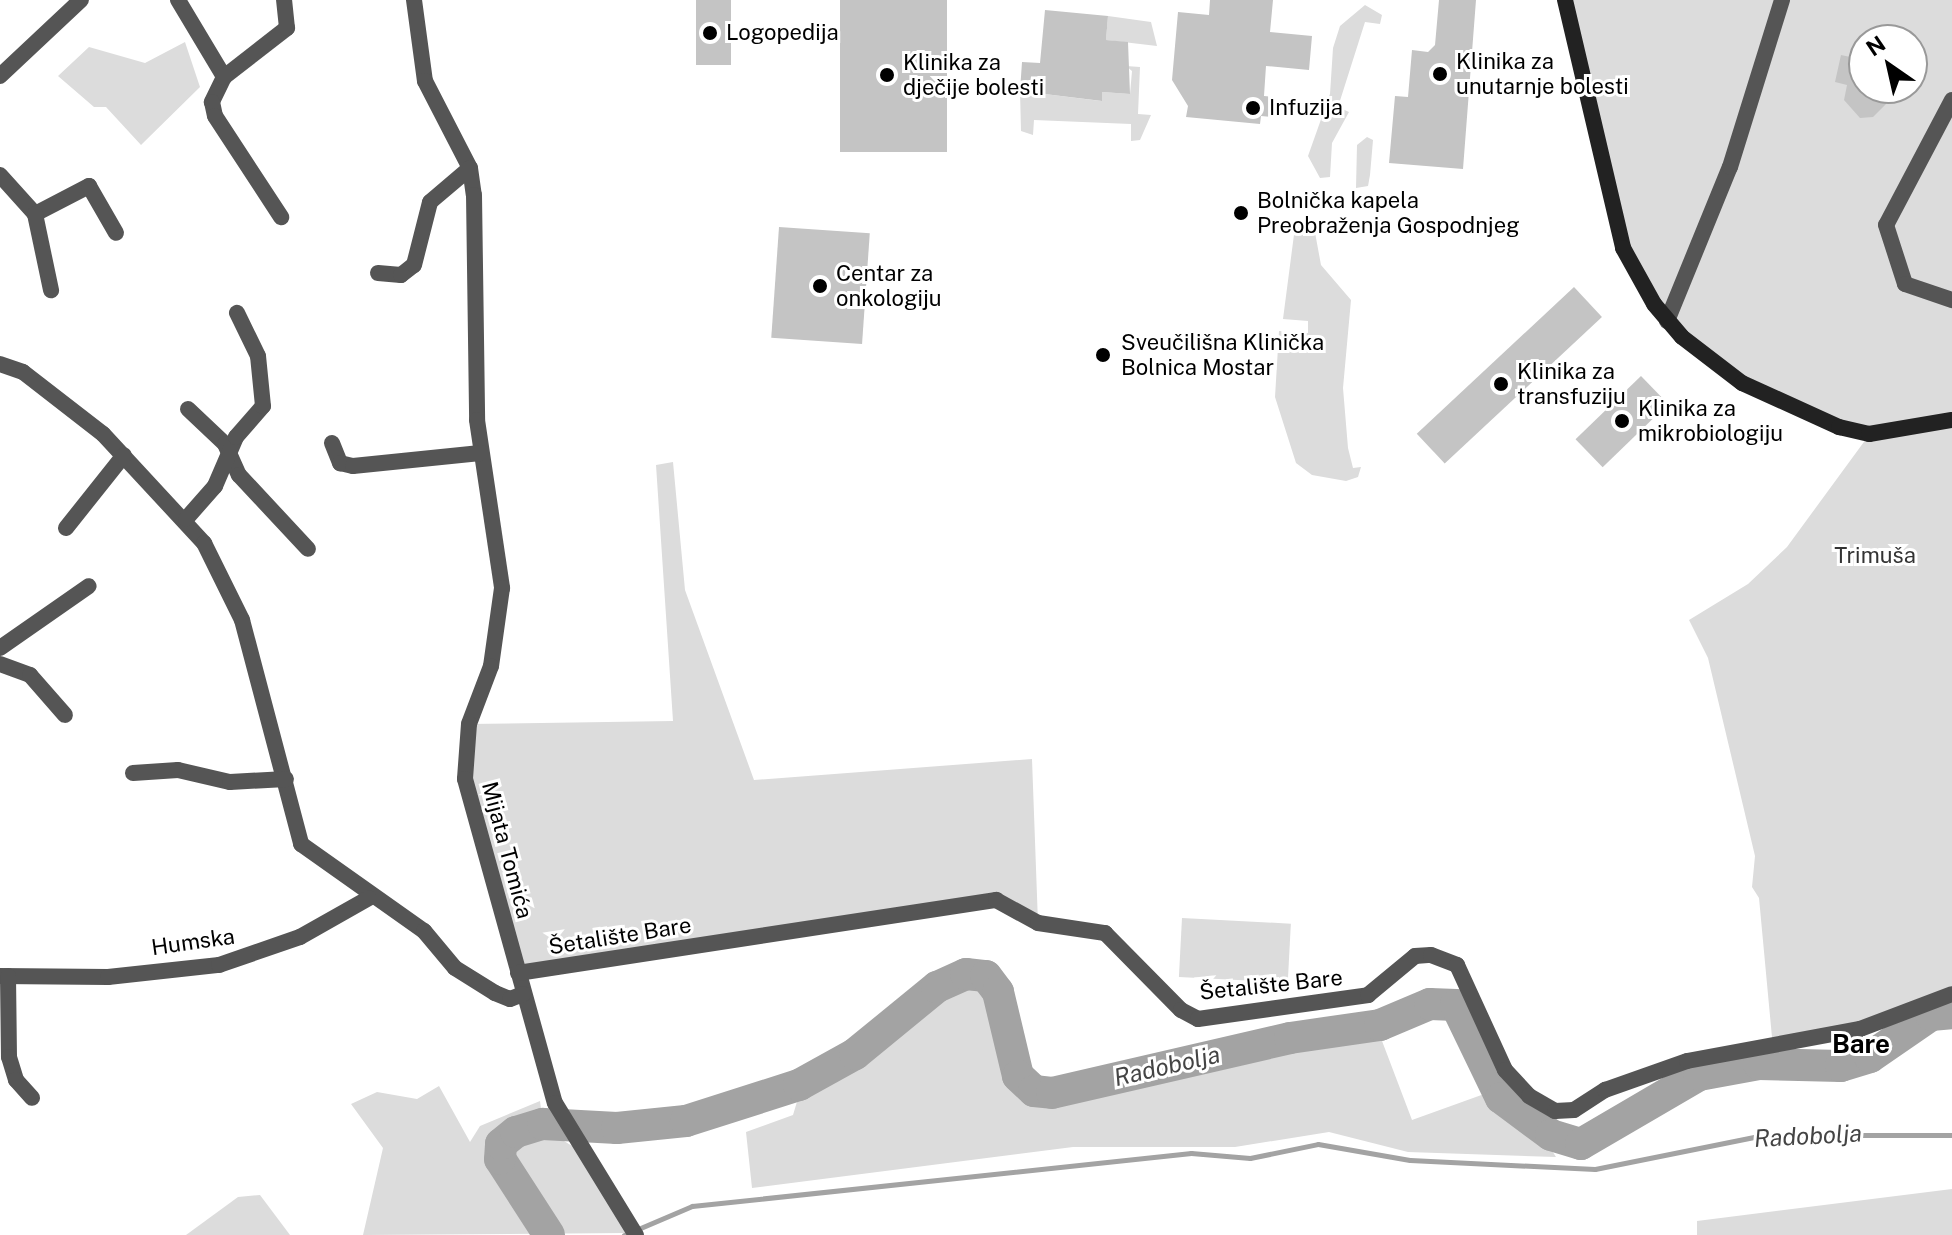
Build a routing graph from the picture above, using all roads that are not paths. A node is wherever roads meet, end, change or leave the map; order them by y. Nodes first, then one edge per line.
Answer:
1 (81, 0) edge
2 (178, 0) edge
3 (284, 0) edge
4 (414, 0) edge
5 (1565, 0) edge
6 (1782, 0) edge
7 (1, 74) edge
8 (224, 77) junction
9 (1952, 100) edge
10 (470, 168) junction
11 (0, 175) edge
12 (35, 214) junction
13 (281, 217) dead end
14 (116, 233) dead end
15 (378, 273) dead end
16 (51, 290) dead end
17 (1952, 300) edge
18 (237, 313) dead end
19 (1667, 321) junction
20 (0, 364) edge
21 (188, 409) dead end
22 (1952, 420) edge
23 (332, 443) dead end
24 (480, 453) junction
25 (124, 455) junction
26 (230, 456) junction
27 (186, 519) junction
28 (66, 528) dead end
29 (308, 549) dead end
30 (89, 586) dead end
31 (0, 648) edge
32 (0, 664) edge
33 (65, 715) dead end
34 (133, 773) dead end
35 (286, 779) junction
36 (369, 898) junction
37 (518, 973) junction
38 (4, 976) edge
39 (523, 994) junction
40 (1952, 994) edge
41 (32, 1098) dead end
42 (633, 1231) edge

1 - 7 street
2 - 8 street
3 - 8 street
4 - 10 street, Mijata Tomića
5 - 19 street
6 - 19 street
8 - 13 street
9 - 17 street
10 - 15 street
10 - 24 street, Mijata Tomića
11 - 12 street
12 - 14 street
12 - 16 street
18 - 26 street
19 - 22 street
20 - 25 street
21 - 26 street
23 - 24 street
24 - 37 street, Mijata Tomića
25 - 27 street
25 - 28 street
26 - 27 street
26 - 29 street
27 - 35 street
30 - 31 street
32 - 33 street
34 - 35 street
35 - 36 street
36 - 38 street, Humska
36 - 39 street
37 - 39 street, Mijata Tomića
37 - 40 street, Šetalište Bare
38 - 41 street, Humska
39 - 42 street, Mijata Tomića

